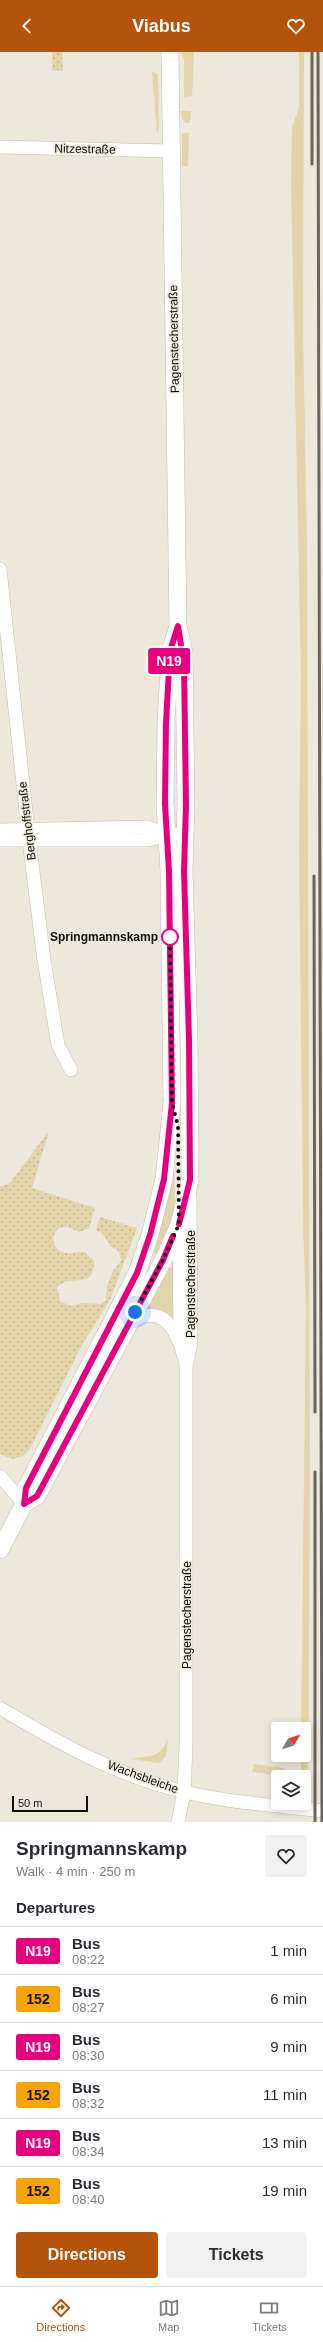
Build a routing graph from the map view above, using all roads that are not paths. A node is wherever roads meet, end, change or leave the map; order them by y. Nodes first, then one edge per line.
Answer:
1 (170, 52) edge
2 (0, 147) edge
3 (171, 151) junction
4 (0, 569) edge
5 (178, 626) junction
6 (0, 830) edge
7 (166, 834) junction
8 (185, 834) junction
9 (28, 835) junction
10 (0, 840) edge
11 (71, 1070) dead end
12 (172, 1103) junction
13 (190, 1180) junction
14 (179, 1224) junction
15 (128, 1325) junction
16 (180, 1343) junction
17 (186, 1367) junction
18 (0, 1476) edge
19 (24, 1504) junction
20 (0, 1550) edge
21 (0, 1708) edge
22 (184, 1792) junction
23 (323, 1811) edge
24 (178, 1822) edge

1 - 3 main road, Pagenstecherstraße
2 - 3 street, Nitzestraße
3 - 5 main road, Pagenstecherstraße
4 - 9 street, Berghoffstraße
5 - 7 main road, Pagenstecherstraße
5 - 8 main road, Pagenstecherstraße
6 - 9 street
7 - 8 street
7 - 9 street
7 - 12 main road, Pagenstecherstraße
8 - 13 main road, Pagenstecherstraße
9 - 10 street
9 - 11 street, Berghoffstraße
12 - 14 main road
12 - 19 main road
13 - 14 main road
13 - 17 street, Pagenstecherstraße
14 - 15 main road
14 - 16 street, Pagenstecherstraße
15 - 16 street
15 - 19 main road
16 - 17 street, Pagenstecherstraße
17 - 22 street, Pagenstecherstraße
18 - 19 street
19 - 20 main road
21 - 22 street, Wachsbleiche
22 - 23 street, Wachsbleiche
22 - 24 street, Pagenstecherstraße

